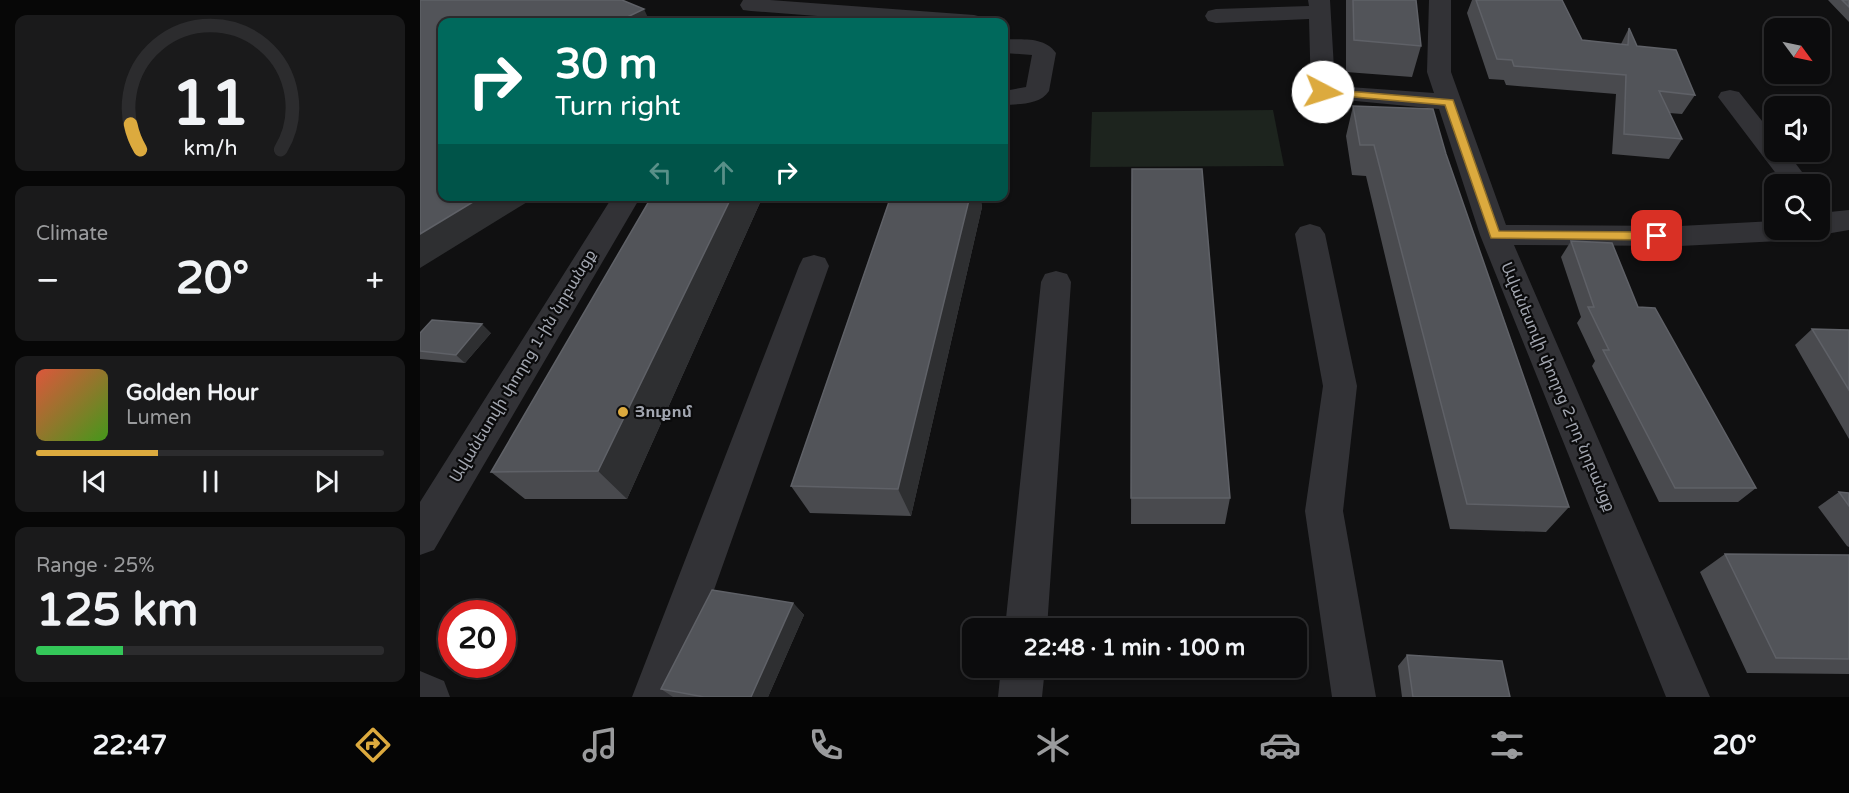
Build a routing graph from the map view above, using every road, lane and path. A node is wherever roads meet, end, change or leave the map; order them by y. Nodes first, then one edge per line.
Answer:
1 (1440, 0) edge
2 (1319, 6) edge
3 (748, 9) edge
4 (1216, 16) dead end
5 (904, 18) edge
6 (1008, 46) edge
7 (1730, 97) dead end
8 (1008, 98) edge
9 (1449, 102) junction
10 (1790, 174) edge
11 (624, 201) edge
12 (1764, 232) edge
13 (1310, 234) dead end
14 (1495, 235) junction
15 (814, 266) dead end
16 (1056, 282) dead end
17 (420, 537) edge
18 (1027, 618) edge
19 (1022, 678) edge
20 (420, 693) edge
21 (428, 697) edge
22 (654, 697) edge
23 (1020, 697) edge
24 (1354, 697) edge
25 (1688, 697) edge

1 - 9 street, Ավանեսովի փողոց 2-րդ նրբանցք
2 - 4 street
2 - 9 street
3 - 5 street
6 - 8 street
7 - 10 street
9 - 14 street, Ավանեսովի փողոց 2-րդ նրբանցք
11 - 17 street, Ավանեսովի փողոց 1-ին նրբանցք
12 - 14 street
13 - 24 street
14 - 25 street, Ավանեսովի փողոց 2-րդ նրբանցք
15 - 22 street
16 - 18 street
19 - 23 street
20 - 21 street

